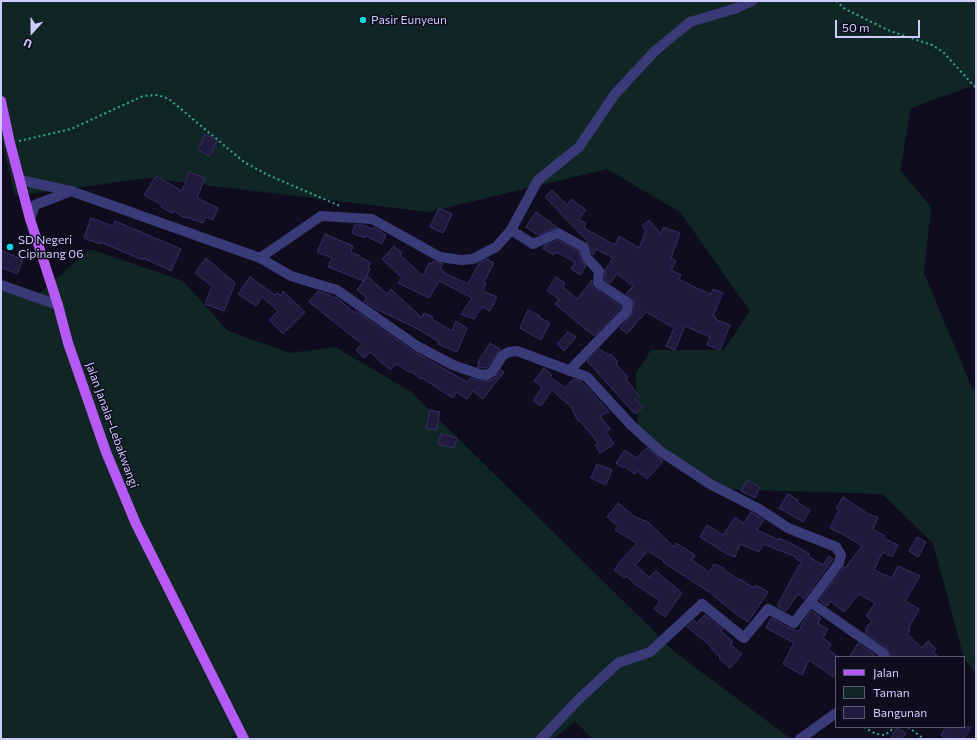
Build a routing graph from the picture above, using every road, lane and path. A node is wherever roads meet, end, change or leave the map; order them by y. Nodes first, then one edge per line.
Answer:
1 (752, 1) edge
2 (836, 1) edge
3 (976, 88) edge
4 (1, 101) edge
5 (10, 143) junction
6 (20, 180) junction
7 (72, 191) junction
8 (344, 207) dead end
9 (30, 219) junction
10 (511, 230) junction
11 (260, 258) junction
12 (1, 285) edge
13 (58, 305) junction
14 (569, 371) junction
15 (810, 602) junction
16 (884, 656) edge
17 (835, 714) edge
18 (866, 728) edge
19 (894, 728) edge
20 (909, 728) edge
21 (244, 739) edge
22 (541, 739) edge
23 (800, 739) edge
24 (924, 739) edge

1 - 10 street
2 - 3 path
4 - 5 main road, Jalan Janala–Lebakwangi
5 - 6 main road, Jalan Janala–Lebakwangi
5 - 8 path
6 - 7 street
6 - 9 main road, Jalan Janala–Lebakwangi
7 - 9 street
7 - 11 street
9 - 13 main road, Jalan Janala–Lebakwangi
10 - 11 street
10 - 14 street
11 - 14 street
12 - 13 street
13 - 21 main road, Jalan Janala–Lebakwangi
14 - 15 street
15 - 16 street
15 - 22 street
17 - 23 street
18 - 19 path
20 - 24 path

